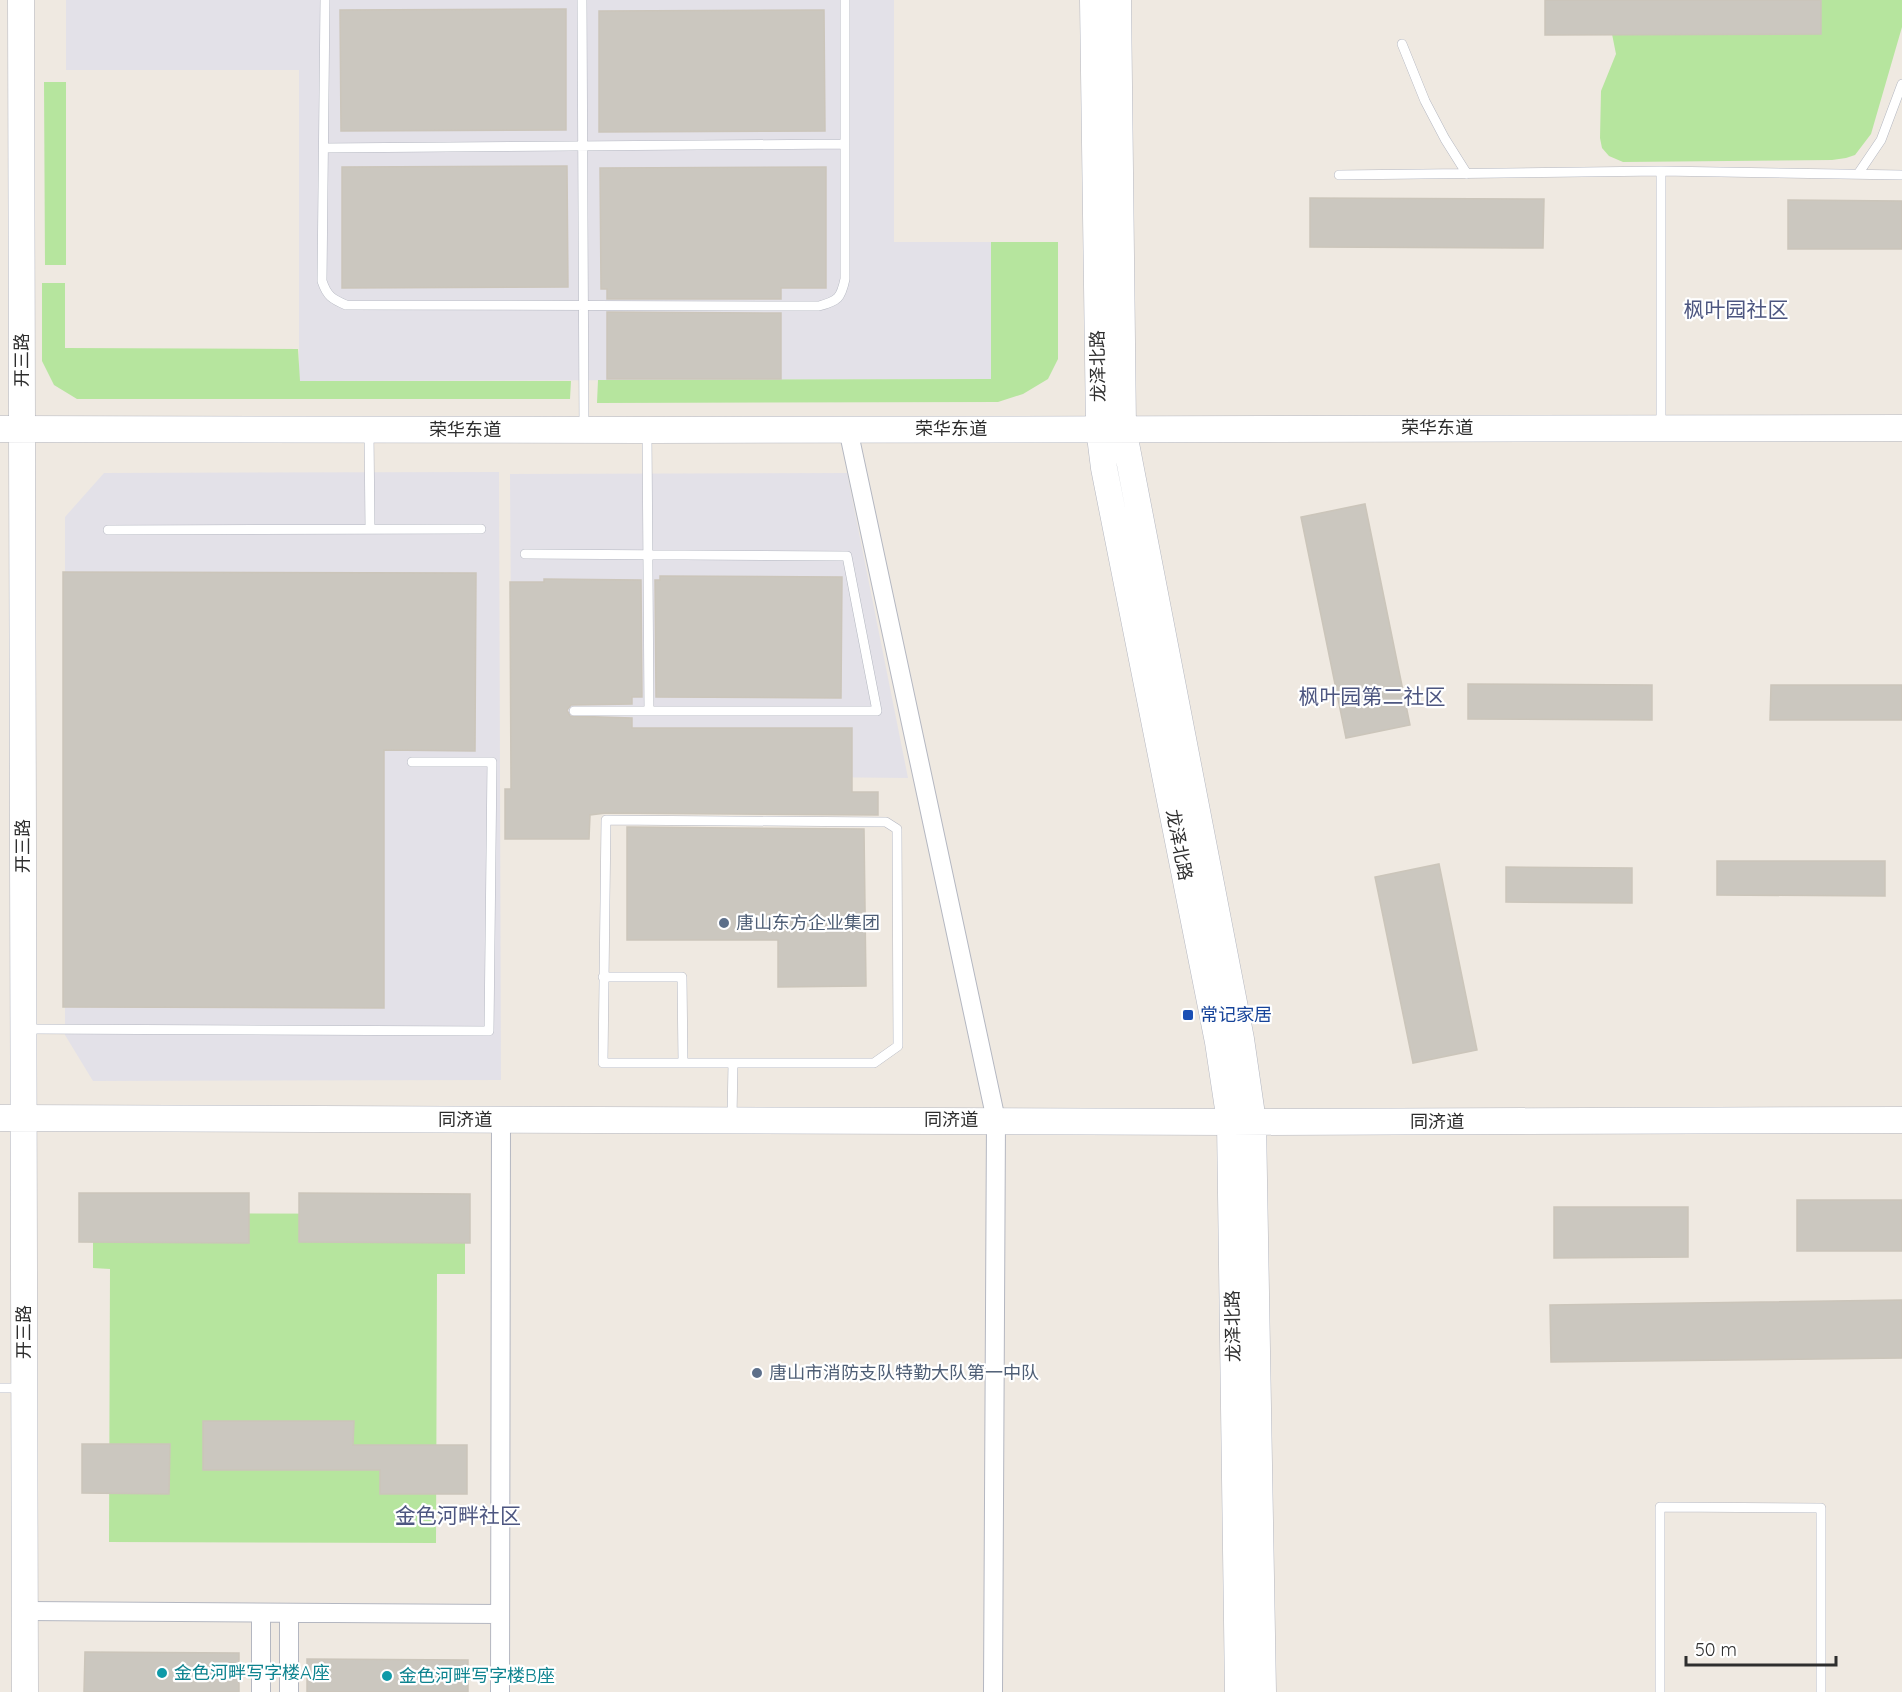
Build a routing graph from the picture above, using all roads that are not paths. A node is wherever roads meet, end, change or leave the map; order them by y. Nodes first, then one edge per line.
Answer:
1 (21, 0) edge
2 (325, 0) edge
3 (582, 0) edge
4 (845, 0) edge
5 (1093, 0) edge
6 (1118, 0) edge
7 (1402, 44) dead end
8 (1902, 84) edge
9 (845, 144) junction
10 (583, 146) junction
11 (324, 147) junction
12 (1660, 171) junction
13 (1467, 174) junction
14 (1858, 174) junction
15 (1902, 175) edge
16 (1339, 176) dead end
17 (583, 305) junction
18 (1111, 428) junction
19 (1660, 428) junction
20 (1902, 428) edge
21 (11, 429) edge
22 (369, 429) junction
23 (848, 429) junction
24 (584, 430) junction
25 (647, 430) junction
26 (481, 528) dead end
27 (370, 529) junction
28 (108, 530) dead end
29 (525, 554) dead end
30 (648, 555) junction
31 (574, 711) dead end
32 (649, 711) junction
33 (412, 762) dead end
34 (603, 977) junction
35 (24, 1029) junction
36 (683, 1063) junction
37 (733, 1063) junction
38 (12, 1118) edge
39 (501, 1120) junction
40 (732, 1120) junction
41 (996, 1120) junction
42 (1902, 1120) edge
43 (1242, 1122) junction
44 (12, 1388) edge
45 (25, 1611) junction
46 (261, 1613) junction
47 (289, 1613) junction
48 (499, 1614) junction
49 (25, 1692) edge
50 (261, 1692) edge
51 (289, 1692) edge
52 (500, 1692) edge
53 (993, 1692) edge
54 (1238, 1692) edge
55 (1263, 1692) edge
56 (1660, 1692) edge
57 (1821, 1692) edge

1 - 21 street, 开三路
2 - 11 lane
3 - 10 lane
4 - 9 lane
5 - 18 street, 龙泽北路
6 - 18 street, 龙泽北路
7 - 13 lane
8 - 14 lane
9 - 10 lane
9 - 17 lane
10 - 11 lane
10 - 17 lane
11 - 17 lane
12 - 13 lane
12 - 14 lane
12 - 19 lane
13 - 16 lane
14 - 15 lane
17 - 24 lane
18 - 19 street, 荣华东道
18 - 23 street, 荣华东道
18 - 43 street, 龙泽北路
19 - 20 street, 荣华东道
21 - 22 street, 荣华东道
21 - 35 street, 开三路
22 - 24 street, 荣华东道
22 - 27 lane
23 - 25 street, 荣华东道
23 - 41 street
24 - 25 street, 荣华东道
25 - 30 lane
26 - 27 lane
27 - 28 lane
29 - 30 lane
30 - 32 lane
30 - 32 lane
31 - 32 lane
33 - 35 lane
34 - 36 lane
34 - 36 lane
34 - 37 lane
35 - 38 street, 开三路
36 - 37 lane
37 - 40 lane
38 - 39 street, 同济道
38 - 44 street, 开三路
39 - 40 street, 同济道
39 - 48 street
40 - 41 street, 同济道
41 - 43 street, 同济道
41 - 53 street
42 - 43 street, 同济道
43 - 54 street, 龙泽北路
43 - 55 street, 龙泽北路
44 - 45 street, 开三路
45 - 46 street
45 - 49 street, 开三路
46 - 47 street
46 - 50 street
47 - 48 street
47 - 51 street
48 - 52 street
56 - 57 lane

